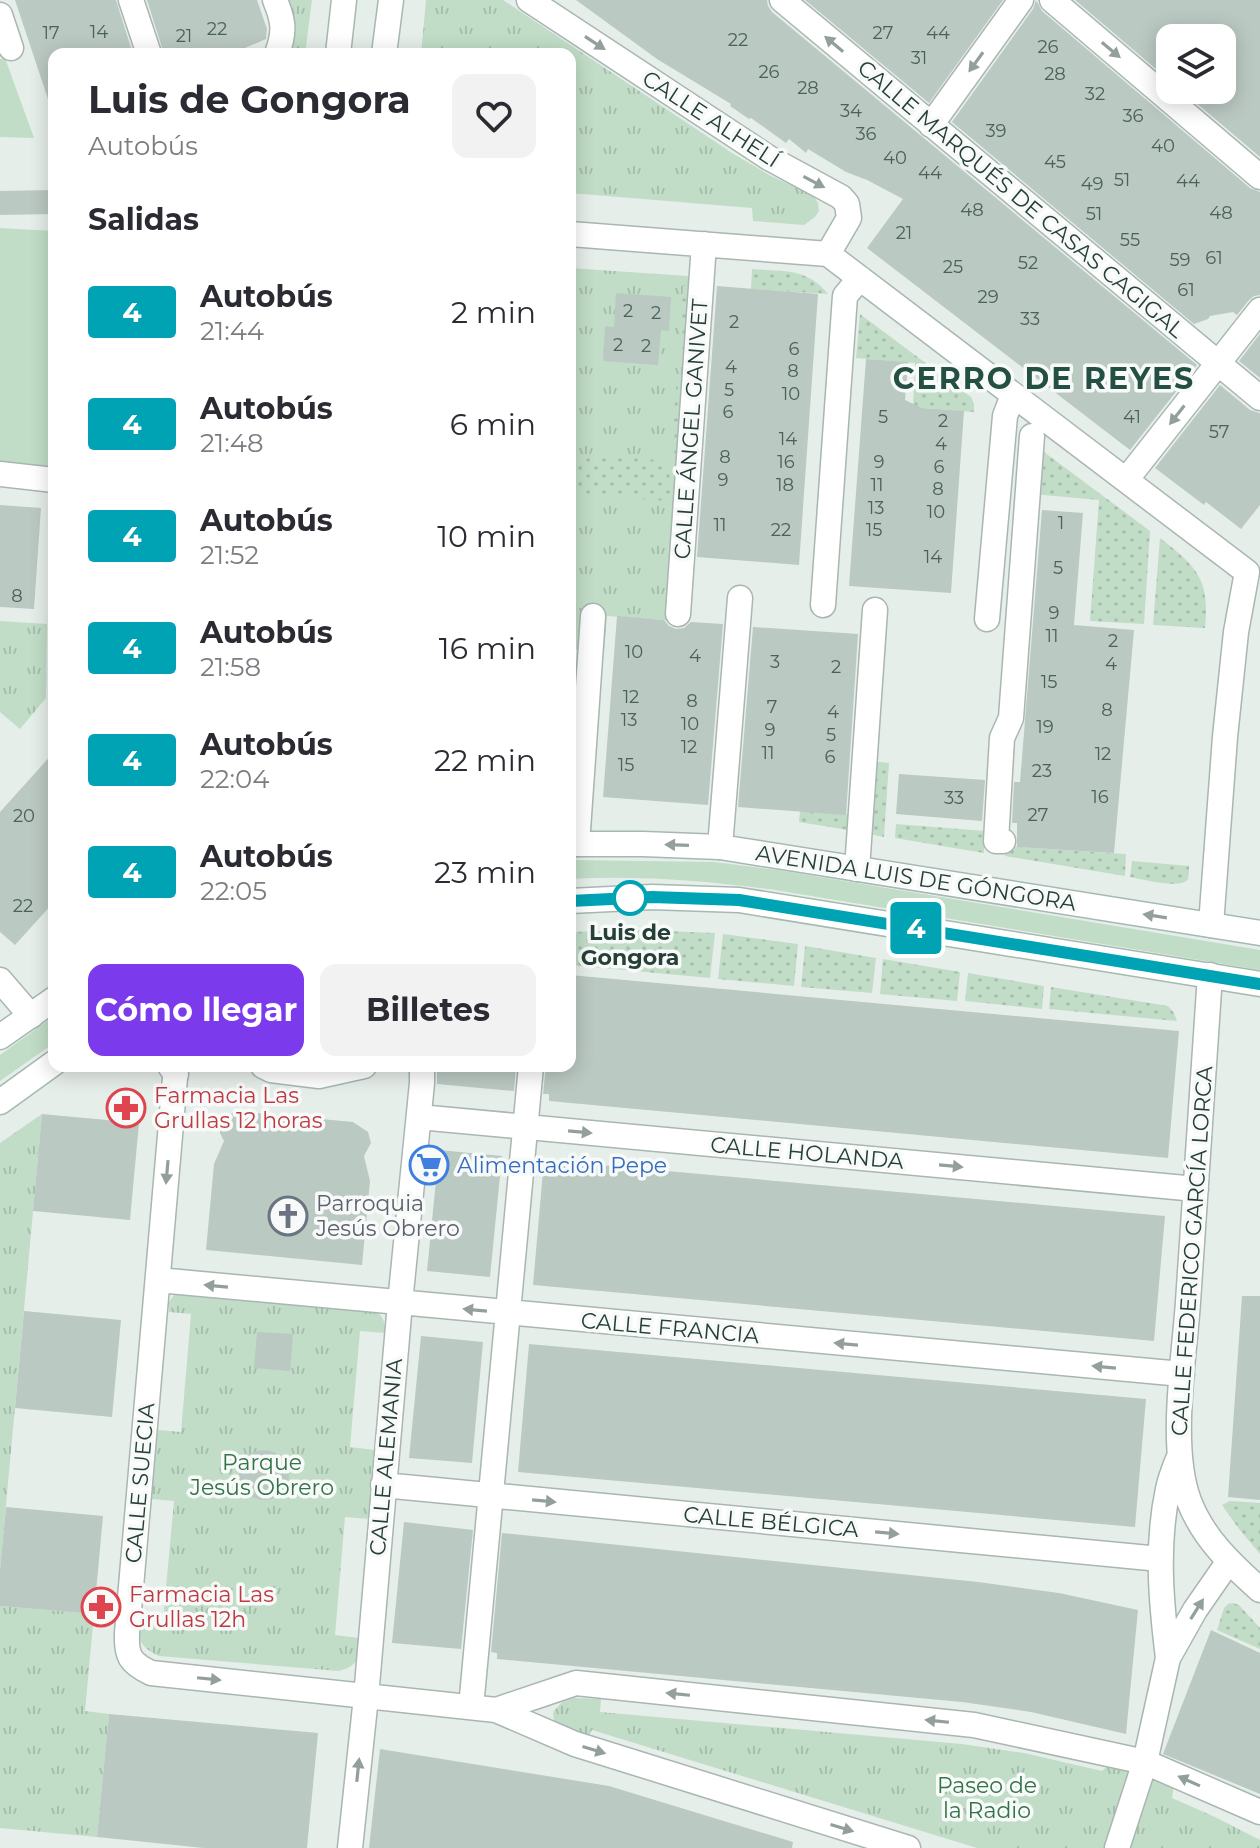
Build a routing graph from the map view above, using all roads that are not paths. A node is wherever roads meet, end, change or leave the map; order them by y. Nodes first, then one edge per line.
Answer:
1 (131, 0) edge
2 (275, 0) edge
3 (344, 0) edge
4 (391, 0) edge
5 (529, 0) edge
6 (782, 0) edge
7 (1021, 0) edge
8 (1052, 0) edge
9 (563, 9) edge
10 (0, 15) edge
11 (11, 48) dead end
12 (147, 48) edge
13 (279, 48) edge
14 (339, 48) edge
15 (385, 48) edge
16 (931, 125) junction
17 (1260, 177) edge
18 (576, 234) edge
19 (704, 244) junction
20 (828, 254) junction
21 (860, 278) junction
22 (1260, 310) edge
23 (1218, 363) junction
24 (1013, 395) junction
25 (1260, 398) edge
26 (1032, 436) dead end
27 (0, 474) edge
28 (48, 479) edge
29 (1126, 480) junction
30 (1254, 564) edge
31 (740, 598) dead end
32 (823, 605) dead end
33 (875, 610) dead end
34 (678, 614) dead end
35 (593, 616) dead end
36 (987, 619) dead end
37 (580, 667) edge
38 (576, 768) edge
39 (576, 844) edge
40 (720, 847) junction
41 (1002, 851) dead end
42 (857, 869) junction
43 (576, 901) edge
44 (1211, 925) junction
45 (1260, 933) edge
46 (1210, 975) junction
47 (0, 980) edge
48 (1260, 984) edge
49 (48, 1003) edge
50 (31, 1016) junction
51 (0, 1037) edge
52 (48, 1067) edge
53 (174, 1072) edge
54 (287, 1072) edge
55 (337, 1072) edge
56 (423, 1072) edge
57 (530, 1072) edge
58 (0, 1102) edge
59 (419, 1117) junction
60 (525, 1127) junction
61 (1196, 1189) junction
62 (158, 1280) junction
63 (400, 1303) junction
64 (508, 1313) junction
65 (1182, 1374) junction
66 (1179, 1453) junction
67 (383, 1485) junction
68 (491, 1496) junction
69 (1160, 1559) junction
70 (1229, 1561) junction
71 (1260, 1590) edge
72 (1168, 1658) junction
73 (551, 1692) junction
74 (366, 1697) junction
75 (471, 1707) junction
76 (496, 1710) junction
77 (550, 1734) junction
78 (1145, 1762) junction
79 (1260, 1812) edge
80 (350, 1848) edge
81 (908, 1848) edge
82 (1117, 1848) edge

1 - 12 street
2 - 13 street
3 - 14 street
4 - 15 street
5 - 9 street, CALLE ALHELÍ
16 -> 6 street, CALLE MARQUÉS DE CASAS CAGIGAL
7 -> 16 street
8 -> 17 street
9 -> 20 street, CALLE ALHELÍ
10 - 11 street
16 - 23 street, CALLE MARQUÉS DE CASAS CAGIGAL
18 - 19 street
19 - 20 street
19 - 34 street, CALLE ÁNGEL GANIVET
20 - 21 street
21 - 24 street
21 - 32 street
22 - 23 street
23 - 25 street, CALLE MARQUÉS DE CASAS CAGIGAL
23 -> 29 street
24 - 29 street
24 - 36 street
26 - 41 street
27 - 28 street
29 - 30 street
30 - 44 street
31 - 40 street
33 - 42 street
35 - 37 street
37 - 38 street
40 -> 39 street, AVENIDA LUIS DE GÓNGORA
40 - 42 street, AVENIDA LUIS DE GÓNGORA
44 -> 42 street, AVENIDA LUIS DE GÓNGORA
43 - 46 street
44 - 45 street, AVENIDA LUIS DE GÓNGORA
46 - 48 street
46 - 61 street, CALLE FEDERICO GARCÍA LORCA
47 - 50 street
49 - 50 street
50 - 51 street
52 - 58 street
53 -> 62 street, CALLE SUECIA
54 - 55 street
56 - 59 street, CALLE ALEMANIA
57 - 60 street
59 - 60 street, CALLE HOLANDA
59 - 63 street, CALLE ALEMANIA
60 -> 61 street, CALLE HOLANDA
60 - 64 street
61 - 65 street, CALLE FEDERICO GARCÍA LORCA
63 -> 62 street, CALLE FRANCIA
62 -> 74 street, CALLE SUECIA
64 -> 63 street, CALLE FRANCIA
63 - 67 street, CALLE ALEMANIA
65 -> 64 street, CALLE FRANCIA
64 - 68 street
65 - 66 street, CALLE FEDERICO GARCÍA LORCA
66 - 69 street
66 - 70 street, CALLE FEDERICO GARCÍA LORCA
67 - 68 street, CALLE BÉLGICA
67 - 74 street, CALLE ALEMANIA
68 -> 69 street, CALLE BÉLGICA
68 - 75 street
69 - 72 street
70 - 71 street, CALLE FEDERICO GARCÍA LORCA
72 -> 70 street
72 - 78 street
73 - 76 street
73 - 77 street
78 -> 73 street
74 - 75 street
80 -> 74 street, CALLE ALEMANIA
75 - 76 street
76 - 77 street
77 -> 81 street
79 -> 78 street
78 - 82 street

